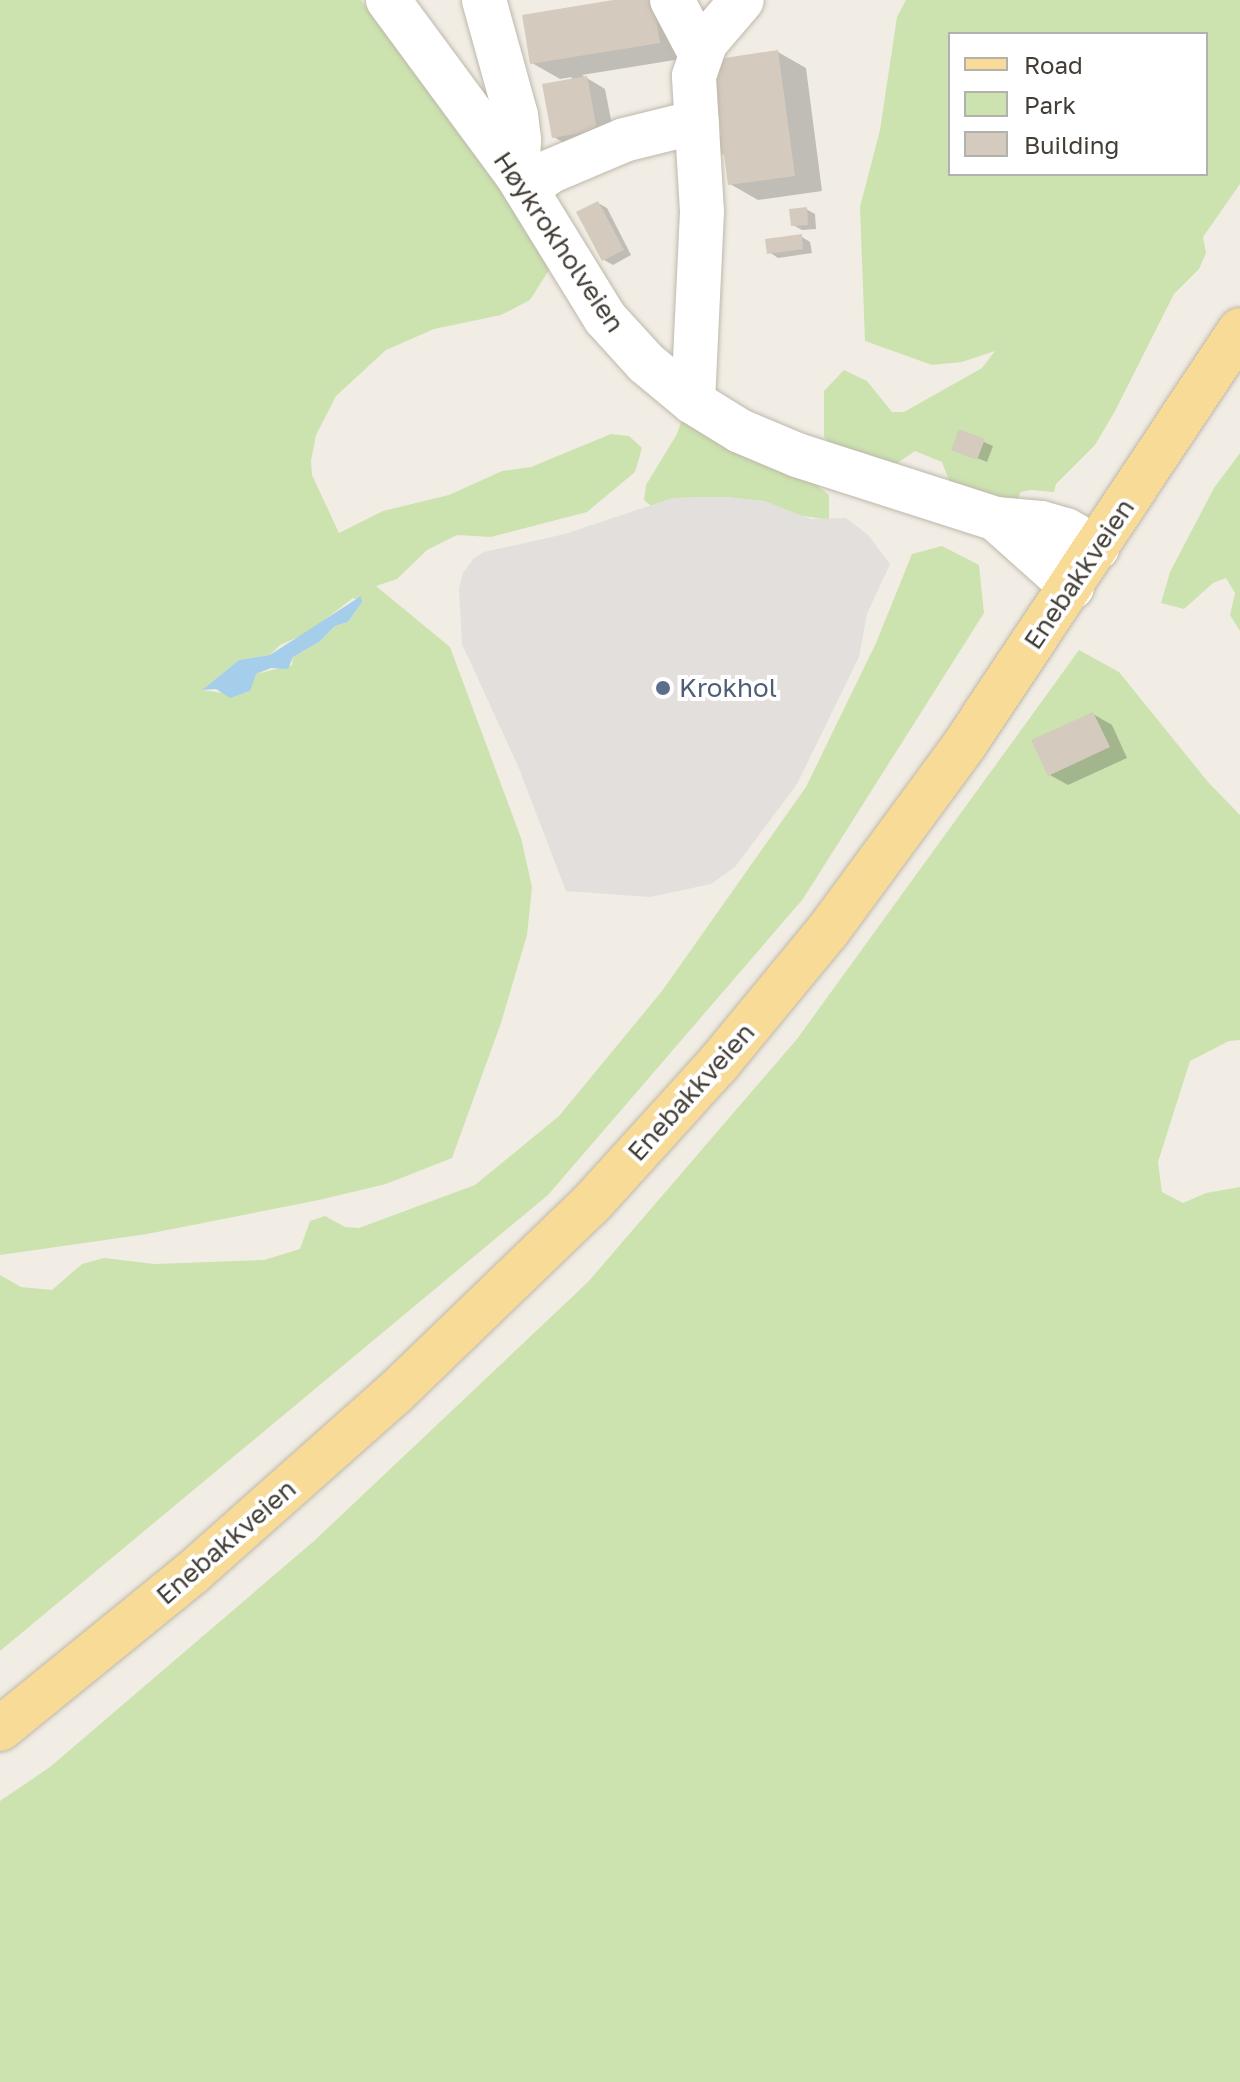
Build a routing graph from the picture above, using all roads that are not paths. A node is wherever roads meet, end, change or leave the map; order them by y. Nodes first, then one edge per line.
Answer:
1 (388, 0) edge
2 (484, 0) edge
3 (672, 0) edge
4 (742, 0) edge
5 (700, 53) junction
6 (697, 122) junction
7 (522, 182) junction
8 (1240, 330) edge
9 (693, 402) junction
10 (996, 519) junction
11 (1097, 548) junction
12 (1072, 587) junction
13 (0, 1729) edge

1 - 7 street, Høykrokholveien
2 - 7 street
3 - 5 street
4 - 5 street
5 - 6 street
6 - 7 street
6 - 9 street
7 - 9 street, Høykrokholveien
8 - 11 main road, Enebakkveien
9 - 10 street, Høykrokholveien
10 - 11 street, Høykrokholveien
10 - 12 street, Høykrokholveien
11 - 12 main road, Enebakkveien
12 - 13 main road, Enebakkveien

